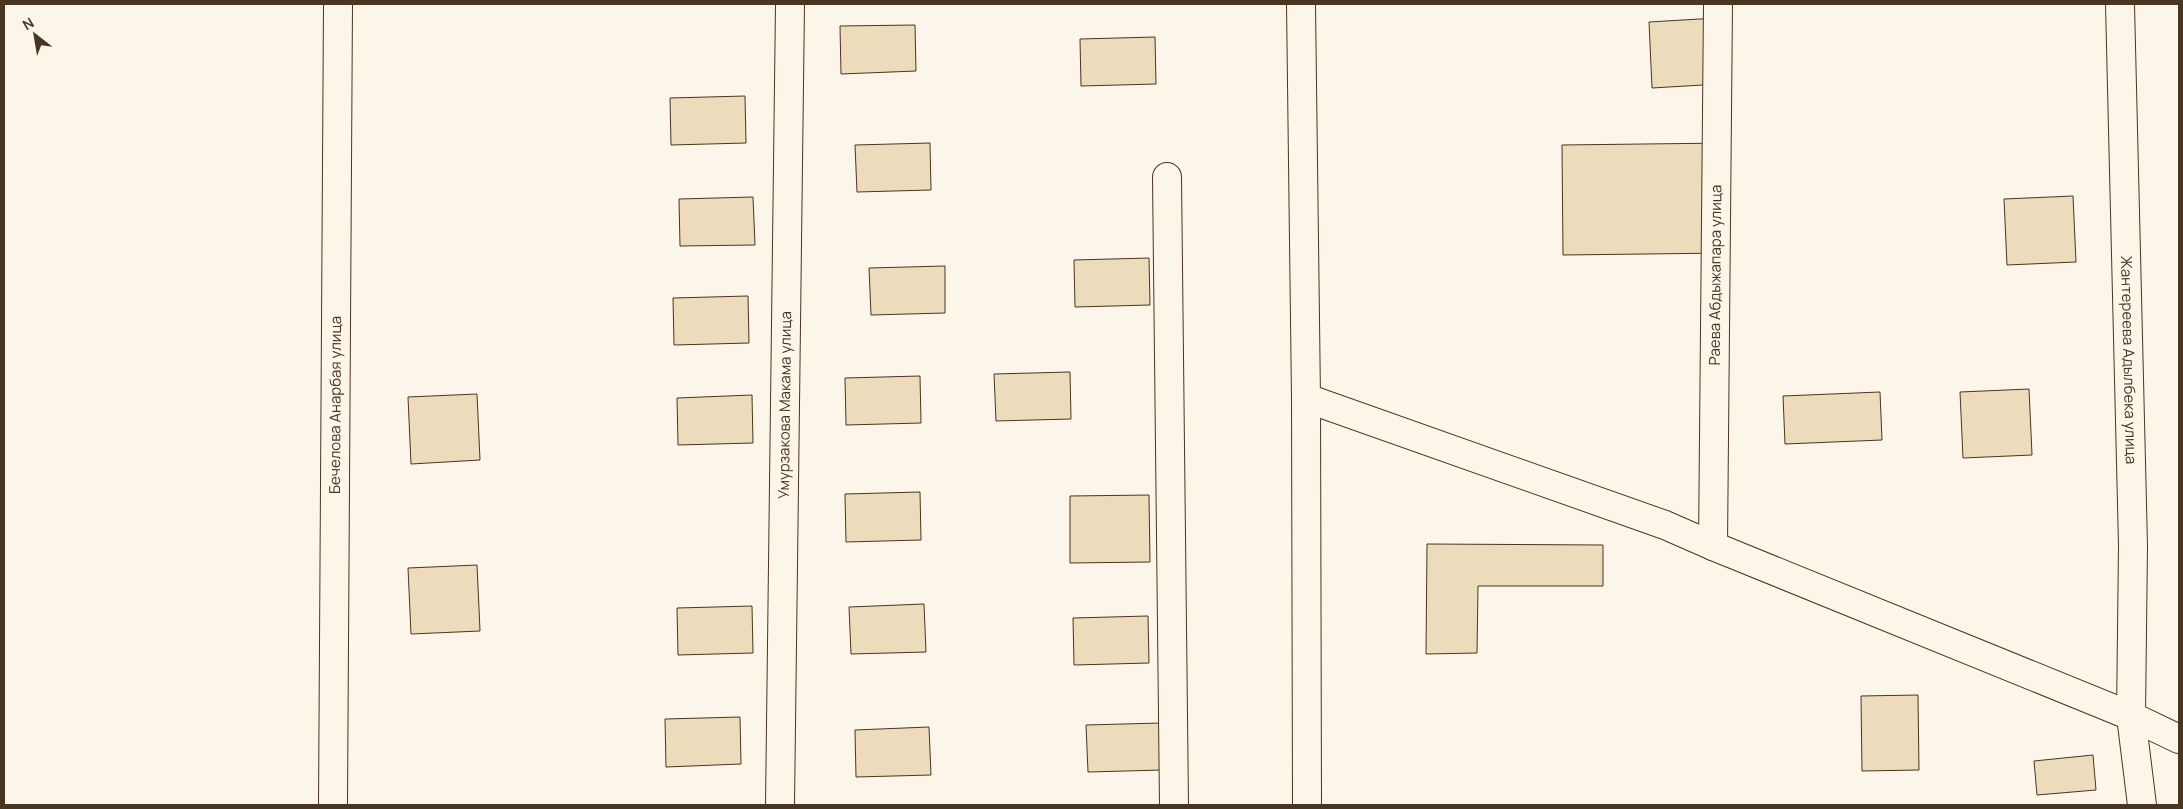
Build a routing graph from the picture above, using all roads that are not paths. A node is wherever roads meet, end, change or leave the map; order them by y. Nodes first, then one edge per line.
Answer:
1 (338, 4) edge
2 (790, 4) edge
3 (1301, 4) edge
4 (1718, 4) edge
5 (2120, 4) edge
6 (1167, 177) dead end
7 (1306, 398) junction
8 (1712, 546) junction
9 (2131, 716) junction
10 (2179, 740) edge
11 (333, 805) edge
12 (780, 805) edge
13 (1174, 805) edge
14 (1307, 805) edge
15 (2142, 805) edge

1 - 11 main road, Бечелова Анарбая улица
2 - 12 main road, Умурзакова Макама улица
3 - 7 main road
4 - 8 main road, Раева Абдыжапара улица
5 - 9 main road, Жантереева Адылбека улица
6 - 13 main road
7 - 8 main road
7 - 14 main road
8 - 9 main road
9 - 10 main road
9 - 15 main road, Жантереева Адылбека улица

